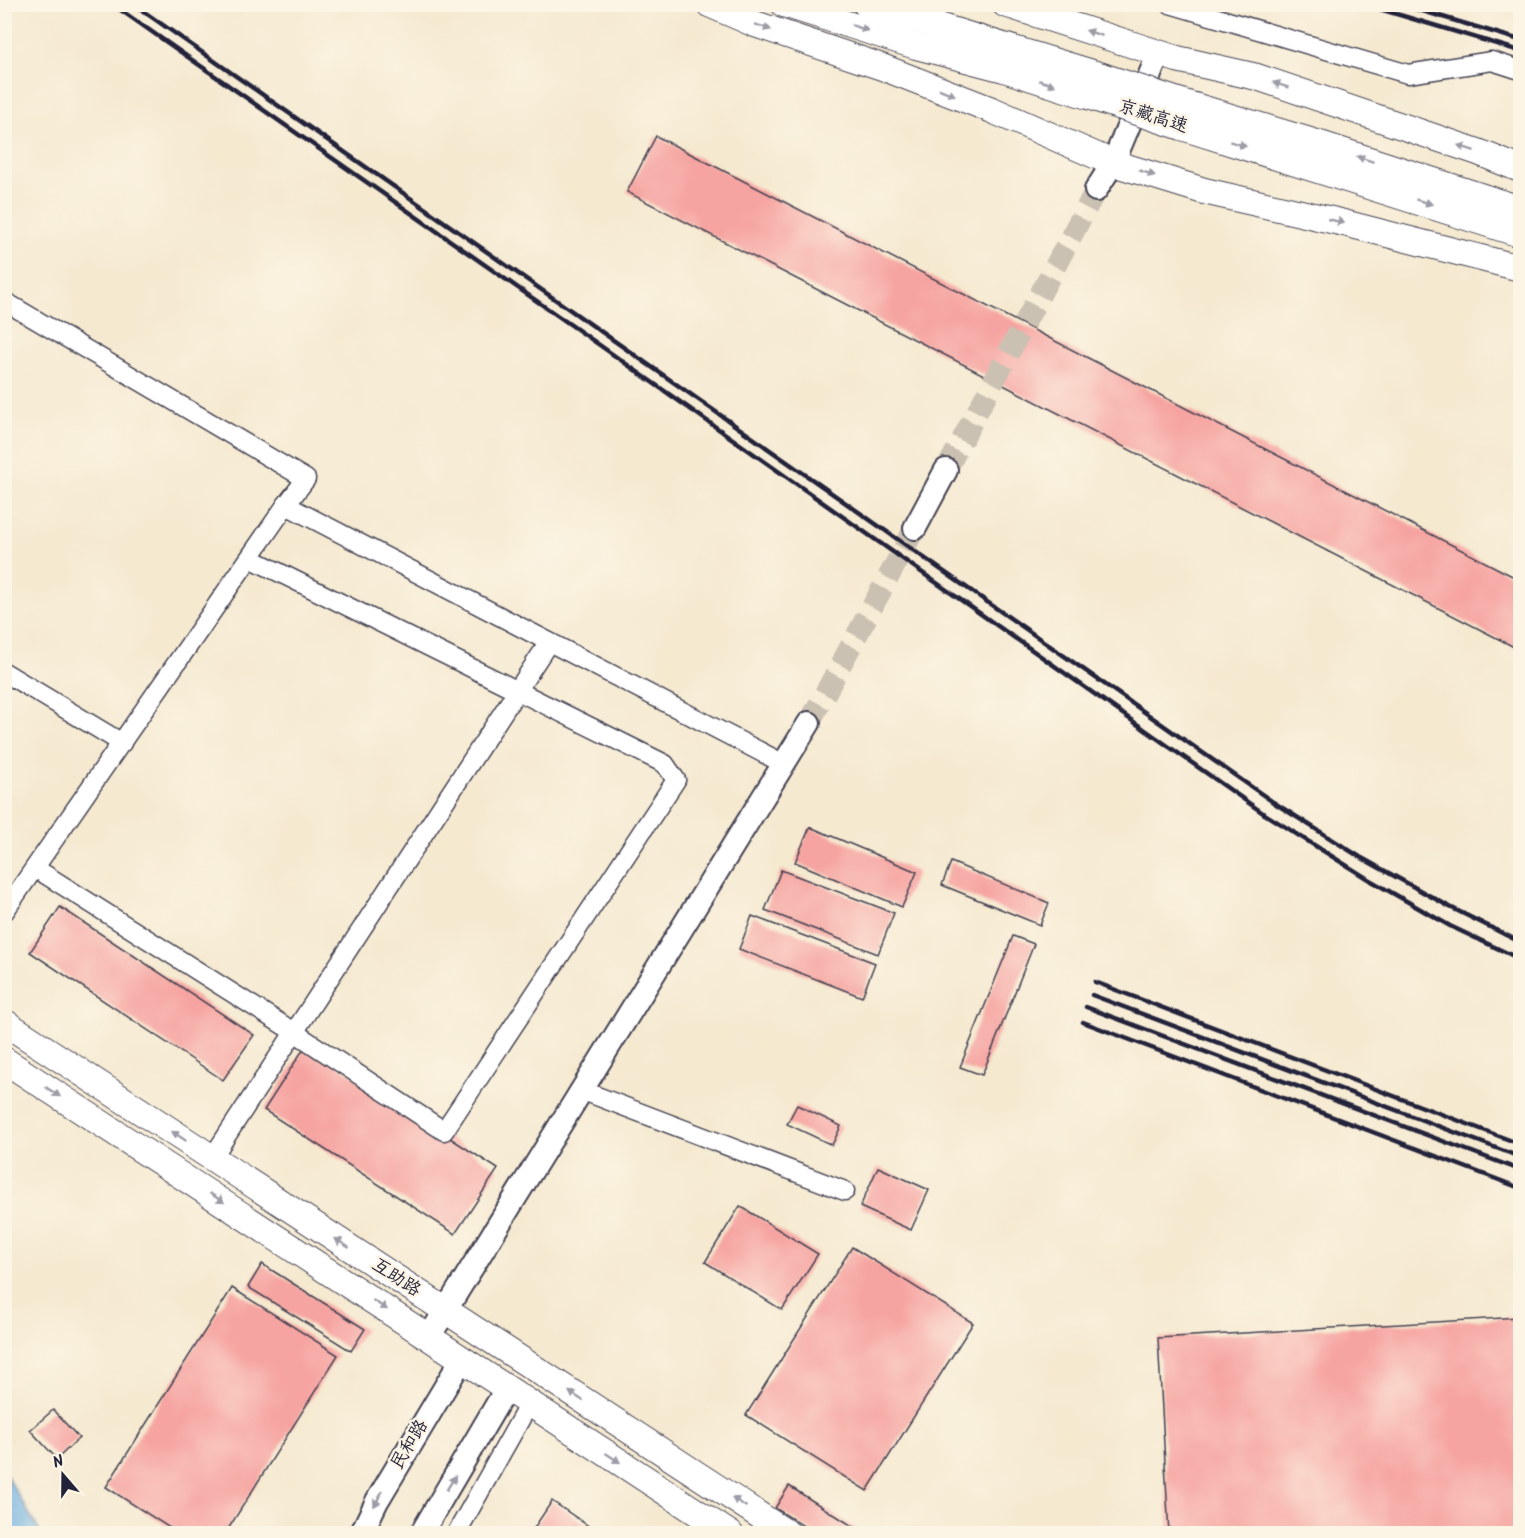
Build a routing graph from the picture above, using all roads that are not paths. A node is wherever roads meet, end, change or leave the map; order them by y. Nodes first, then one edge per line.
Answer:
1 (709, 4) edge
2 (784, 4) edge
3 (866, 4) edge
4 (1005, 4) edge
5 (1170, 4) edge
6 (1160, 53) junction
7 (1521, 70) edge
8 (1095, 86) junction
9 (1188, 116) junction
10 (1113, 163) junction
11 (1521, 169) edge
12 (1096, 190) tunnel mouth
13 (1521, 209) edge
14 (1521, 234) edge
15 (1521, 268) edge
16 (4, 301) edge
17 (946, 470) tunnel mouth
18 (286, 506) junction
19 (915, 528) tunnel mouth
20 (250, 558) junction
21 (549, 642) junction
22 (4, 672) edge
23 (517, 691) junction
24 (809, 723) tunnel mouth
25 (122, 743) junction
26 (784, 764) junction
27 (35, 868) junction
28 (4, 912) edge
29 (4, 1022) edge
30 (294, 1032) junction
31 (4, 1060) edge
32 (581, 1090) junction
33 (212, 1158) junction
34 (845, 1191) dead end
35 (445, 1310) junction
36 (429, 1337) junction
37 (462, 1359) junction
38 (506, 1389) junction
39 (529, 1404) junction
40 (361, 1533) edge
41 (421, 1533) edge
42 (456, 1533) edge
43 (730, 1533) edge
44 (788, 1533) edge

1 -> 10 highway
2 -> 8 highway, 京藏高速
3 - 8 highway, 京藏高速
6 -> 4 highway
5 - 7 street
6 - 10 main road
11 -> 6 highway
8 - 9 highway, 京藏高速, bridge
13 -> 9 highway, 京藏高速
9 -> 14 highway, 京藏高速
10 - 12 main road
10 -> 15 highway
16 - 18 street
17 - 19 main road
18 - 20 street
18 - 21 street
20 - 23 street
20 - 25 street
21 - 23 street
21 - 26 street
22 - 25 street
23 - 30 street
23 - 30 street
24 - 26 main road
25 - 27 street
26 - 32 main road
27 - 28 street
27 - 30 street
33 -> 29 highway, 互助路
30 - 33 street
31 -> 36 highway, 互助路
32 - 34 street
32 - 35 main road
35 -> 33 highway, 互助路
35 - 36 main road
44 -> 35 highway, 互助路
36 - 37 highway, 互助路
37 - 38 highway, 互助路
37 -> 40 main road, 民和路
38 - 39 highway, 互助路
41 -> 38 main road
39 - 42 street
39 -> 43 highway, 互助路

